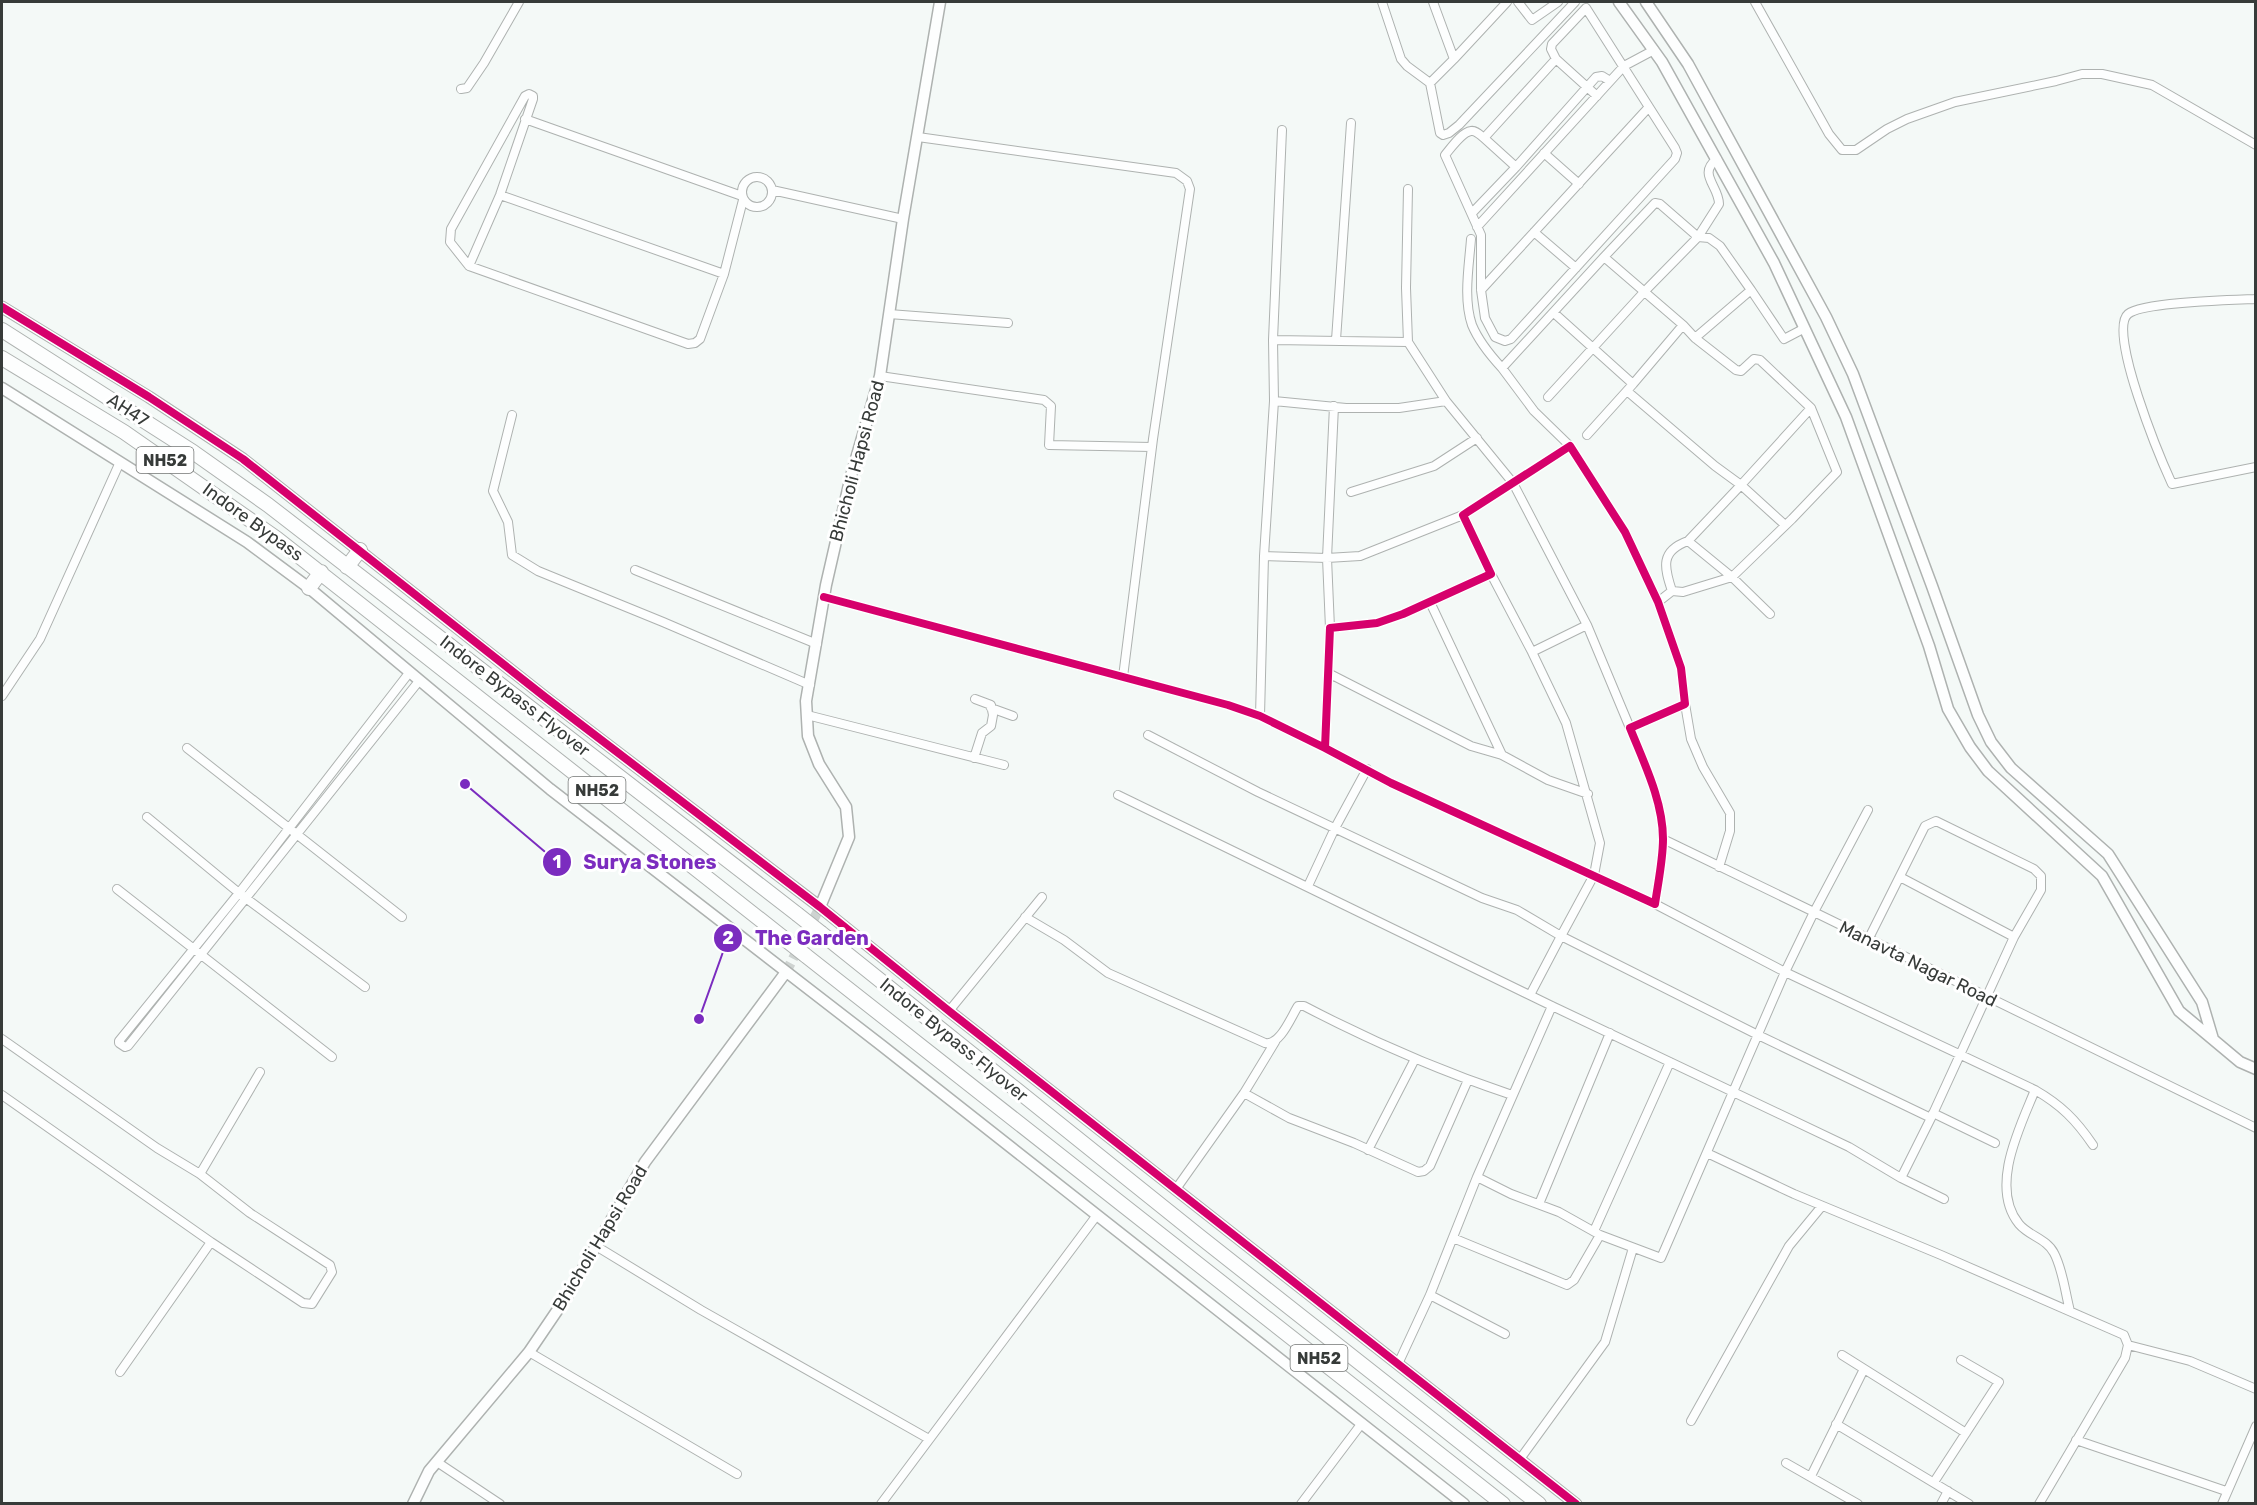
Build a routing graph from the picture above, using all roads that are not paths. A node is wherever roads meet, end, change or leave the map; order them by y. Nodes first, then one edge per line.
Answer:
1 (519, 2) edge
2 (940, 2) edge
3 (1382, 2) edge
4 (1433, 2) edge
5 (1507, 2) edge
6 (1518, 2) edge
7 (1558, 2) edge
8 (1575, 2) edge
9 (1619, 2) edge
10 (1646, 2) edge
11 (1755, 2) edge
12 (1654, 50) junction
13 (1454, 59) junction
14 (1557, 59) junction
15 (1624, 66) junction
16 (1610, 81) junction
17 (1430, 83) junction
18 (1587, 87) junction
19 (461, 89) dead end
20 (1597, 96) junction
21 (1649, 107) junction
22 (525, 119) junction
23 (1351, 123) dead end
24 (1282, 130) dead end
25 (918, 137) junction
26 (1484, 138) junction
27 (2256, 145) edge
28 (1544, 153) junction
29 (1717, 159) junction
30 (1516, 167) junction
31 (1579, 184) junction
32 (1408, 189) dead end
33 (772, 190) junction
34 (500, 195) junction
35 (742, 198) junction
36 (1472, 213) junction
37 (903, 219) junction
38 (1477, 226) junction
39 (1534, 232) junction
40 (1698, 237) junction
41 (1471, 239) dead end
42 (1604, 257) junction
43 (469, 266) junction
44 (1576, 268) junction
45 (724, 274) junction
46 (1481, 290) junction
47 (1751, 290) junction
48 (1644, 292) junction
49 (2256, 299) edge
50 (2, 307) edge
51 (1554, 313) junction
52 (889, 314) junction
53 (1008, 323) dead end
54 (1683, 325) junction
55 (1805, 328) junction
56 (2, 330) edge
57 (1695, 338) junction
58 (1273, 340) junction
59 (1336, 340) junction
60 (1408, 342) junction
61 (1593, 348) junction
62 (2, 358) edge
63 (1502, 368) junction
64 (880, 376) junction
65 (2, 388) edge
66 (1630, 388) junction
67 (1548, 397) dead end
68 (1274, 401) junction
69 (1446, 401) junction
70 (1334, 406) junction
71 (1811, 408) junction
72 (512, 415) dead end
73 (1587, 435) dead end
74 (1477, 438) junction
75 (1570, 446) junction
76 (1152, 447) junction
77 (120, 462) junction
78 (2256, 468) edge
79 (1513, 483) junction
80 (1741, 485) junction
81 (1351, 492) dead end
82 (1463, 515) junction
83 (1785, 525) junction
84 (1688, 541) junction
85 (360, 550) junction
86 (1264, 556) junction
87 (1327, 558) junction
88 (342, 563) junction
89 (635, 570) dead end
90 (321, 572) junction
91 (1491, 574) junction
92 (1732, 577) junction
93 (309, 588) junction
94 (1672, 591) junction
95 (824, 597) junction
96 (1430, 602) junction
97 (1658, 602) junction
98 (1770, 614) dead end
99 (1587, 625) junction
100 (1330, 628) junction
101 (817, 644) junction
102 (1532, 652) junction
103 (409, 673) junction
104 (1330, 674) junction
105 (1123, 677) junction
106 (419, 681) junction
107 (810, 685) junction
108 (2, 696) edge
109 (975, 699) dead end
110 (1685, 704) junction
111 (991, 708) junction
112 (807, 715) junction
113 (1013, 716) dead end
114 (1260, 716) junction
115 (1630, 728) junction
116 (1148, 735) dead end
117 (187, 748) dead end
118 (1325, 748) junction
119 (1502, 756) junction
120 (974, 758) junction
121 (1004, 765) dead end
122 (1367, 770) junction
123 (1588, 794) junction
124 (1118, 795) dead end
125 (1868, 810) dead end
126 (147, 817) dead end
127 (1335, 828) junction
128 (292, 831) junction
129 (1663, 839) junction
130 (1719, 867) junction
131 (1594, 874) junction
132 (1900, 877) junction
133 (1308, 886) junction
134 (117, 889) dead end
135 (242, 895) junction
136 (1042, 897) dead end
137 (1655, 904) junction
138 (820, 908) junction
139 (1814, 912) junction
140 (402, 917) dead end
141 (1025, 917) junction
142 (1561, 936) junction
143 (2014, 936) junction
144 (1868, 940) junction
145 (197, 951) junction
146 (786, 972) junction
147 (1785, 972) junction
148 (366, 987) dead end
149 (1530, 995) junction
150 (1986, 997) junction
151 (1552, 1006) junction
152 (949, 1011) junction
153 (1610, 1033) junction
154 (1758, 1035) junction
155 (2, 1039) edge
156 (2213, 1040) junction
157 (1276, 1041) junction
158 (1960, 1054) junction
159 (332, 1057) dead end
160 (1415, 1059) junction
161 (1670, 1062) junction
162 (2256, 1069) edge
163 (260, 1072) dead end
164 (1468, 1080) junction
165 (2035, 1090) junction
166 (1734, 1092) junction
167 (1244, 1093) junction
168 (2, 1095) edge
169 (1512, 1095) junction
170 (1932, 1115) junction
171 (2256, 1128) edge
172 (1995, 1143) dead end
173 (2093, 1145) dead end
174 (1368, 1150) junction
175 (1707, 1153) junction
176 (200, 1174) junction
177 (1477, 1177) junction
178 (1901, 1178) junction
179 (1176, 1189) junction
180 (1944, 1199) dead end
181 (1539, 1204) junction
182 (1822, 1206) junction
183 (1097, 1215) junction
184 (1597, 1233) junction
185 (1453, 1238) junction
186 (211, 1242) junction
187 (596, 1246) junction
188 (1633, 1248) junction
189 (1430, 1295) junction
190 (2070, 1311) junction
191 (1505, 1334) dead end
192 (2128, 1345) junction
193 (529, 1352) junction
194 (1842, 1355) dead end
195 (1961, 1360) dead end
196 (1398, 1364) junction
197 (1864, 1369) junction
198 (120, 1372) dead end
199 (2256, 1389) edge
200 (1691, 1421) dead end
201 (1362, 1423) junction
202 (1836, 1424) junction
203 (2256, 1426) edge
204 (1966, 1432) junction
205 (929, 1439) junction
206 (2076, 1440) junction
207 (1520, 1460) junction
208 (437, 1462) junction
209 (1786, 1463) dead end
210 (737, 1474) dead end
211 (1811, 1476) junction
212 (1934, 1482) junction
213 (1948, 1491) junction
214 (2226, 1491) junction
215 (413, 1503) edge
216 (500, 1503) edge
217 (881, 1503) edge
218 (1301, 1503) edge
219 (1464, 1503) edge
220 (1503, 1503) edge
221 (1539, 1503) edge
222 (1576, 1503) edge
223 (1858, 1503) edge
224 (1941, 1503) edge
225 (1969, 1503) edge
226 (2039, 1503) edge
227 (2222, 1503) edge

1 - 19 street
2 - 25 street, Bhicholi Hapsi Road
3 - 17 street
4 - 13 street
5 - 13 street
6 - 7 street
8 - 17 street
9 - 12 street
10 - 156 street
11 - 27 street
12 - 15 street
12 - 29 street
13 - 17 street
14 - 15 street
14 - 18 street
14 - 26 street
15 - 16 street
15 - 21 street
16 - 18 street
16 - 20 street
18 - 20 street
18 - 30 street
20 - 28 street
21 - 31 street
21 - 44 street
22 - 34 street
22 - 35 street
22 - 43 street
23 - 59 street
24 - 58 street
25 - 37 street, Bhicholi Hapsi Road
25 - 76 street
26 - 30 street
26 - 36 street
28 - 31 street
28 - 38 street
29 - 40 street
29 - 55 street
30 - 36 street
31 - 39 street
32 - 60 street
33 - 35 street
33 - 35 street
33 - 37 street
34 - 43 street
34 - 45 street
35 - 45 street
36 - 38 street
37 - 52 street, Bhicholi Hapsi Road
38 - 46 street
39 - 44 street
39 - 46 street
40 - 42 street
40 - 47 street
40 - 48 street
41 - 63 street
42 - 48 street
42 - 51 street
43 - 45 street
44 - 46 street
47 - 55 street
47 - 57 street
48 - 54 street
48 - 61 street
49 - 78 street
50 - 85 street
51 - 61 street
51 - 63 street
52 - 53 street
52 - 64 street, Bhicholi Hapsi Road
54 - 57 street
54 - 66 street
55 - 156 street
56 - 88 highway, AH47 / NH52
57 - 71 street
58 - 59 street
58 - 68 street
59 - 60 street
60 - 69 street
61 - 66 street
61 - 67 street
62 - 90 highway, Indore Bypass / NH52
63 - 75 street
64 - 76 street
64 - 95 street, Bhicholi Hapsi Road
65 - 77 street
66 - 73 street
66 - 80 street
68 - 70 street
68 - 86 street
69 - 70 street
69 - 74 street
70 - 87 street
71 - 80 street
71 - 83 street
72 - 107 street
74 - 79 street
74 - 81 street
75 - 79 street
75 - 97 street
76 - 105 street
77 - 93 street
77 - 108 street
79 - 82 street
79 - 99 street
80 - 83 street
80 - 84 street
82 - 87 street
82 - 91 street
83 - 92 street
84 - 92 street
84 - 94 street
85 - 88 highway
85 - 138 street
86 - 87 street
86 - 114 street
87 - 100 street
88 - 221 highway, Indore Bypass Flyover / NH52, bridge
89 - 101 street
90 - 93 highway
90 - 220 highway, Indore Bypass Flyover / NH52, bridge
91 - 96 street
91 - 102 street
92 - 94 street
92 - 98 street
93 - 103 street
94 - 97 street
95 - 101 street, Bhicholi Hapsi Road
95 - 105 street
96 - 100 street
96 - 119 street
97 - 110 street
99 - 102 street
99 - 115 street
100 - 104 street
101 - 107 street, Bhicholi Hapsi Road
102 - 123 street
103 - 106 street
103 - 128 street
104 - 118 street
104 - 119 street
105 - 114 street
106 - 128 street
106 - 146 street
107 - 112 street, Bhicholi Hapsi Road
109 - 111 street
110 - 115 street
110 - 130 street
111 - 113 street
111 - 120 street
112 - 120 street
112 - 138 street, Bhicholi Hapsi Road
114 - 118 street
115 - 129 street
116 - 127 street
117 - 128 street
118 - 122 street
119 - 123 street
120 - 121 street
122 - 127 street
122 - 131 street
123 - 131 street
124 - 133 street
125 - 139 street
126 - 135 street
127 - 133 street
127 - 142 street
128 - 135 street
128 - 140 street
129 - 130 street, Manavta Nagar Road
129 - 137 street
130 - 139 street, Manavta Nagar Road
131 - 137 street
131 - 142 street
132 - 143 street
132 - 143 street
132 - 144 street
133 - 149 street
134 - 145 street
135 - 145 street
135 - 148 street
136 - 141 street
137 - 147 street
138 - 152 street
139 - 144 street, Manavta Nagar Road
139 - 147 street
141 - 152 street
141 - 157 street
142 - 149 street
142 - 154 street
143 - 150 street
144 - 150 street, Manavta Nagar Road
145 - 145 street
145 - 159 street
146 - 183 street
146 - 187 street, Bhicholi Hapsi Road
147 - 154 street
147 - 158 street
149 - 151 street
150 - 158 street
150 - 171 street, Manavta Nagar Road
151 - 153 street
151 - 169 street
152 - 179 street
153 - 161 street
153 - 181 street
154 - 166 street
154 - 170 street
155 - 176 street
156 - 162 street
157 - 160 street
157 - 167 street
158 - 165 street
158 - 170 street
160 - 164 street
160 - 174 street
161 - 166 street
161 - 184 street
163 - 176 street
164 - 169 street
164 - 174 street
165 - 173 street
165 - 190 street
166 - 175 street
166 - 178 street
167 - 174 street
167 - 179 street
168 - 186 street
169 - 177 street
170 - 172 street
170 - 178 street
175 - 182 street
175 - 188 street
176 - 186 street
177 - 181 street
177 - 185 street
178 - 180 street
179 - 196 street
181 - 184 street
182 - 190 street
182 - 200 street
183 - 201 street
183 - 205 street
184 - 185 street
184 - 188 street
185 - 189 street
186 - 198 street
187 - 193 street, Bhicholi Hapsi Road
187 - 205 street
188 - 207 street
189 - 191 street
189 - 196 street
190 - 192 street
192 - 199 street
192 - 206 street
193 - 208 street, Bhicholi Hapsi Road
193 - 210 street
194 - 197 street
195 - 204 street
196 - 207 street
197 - 202 street
197 - 204 street
201 - 218 street
201 - 219 street
202 - 211 street
202 - 212 street
203 - 214 street
204 - 212 street
205 - 217 street
206 - 214 street
206 - 226 street
207 - 222 street
208 - 215 street, Bhicholi Hapsi Road
208 - 216 street
209 - 211 street
211 - 223 street
212 - 213 street
213 - 224 street
213 - 225 street
214 - 227 street

